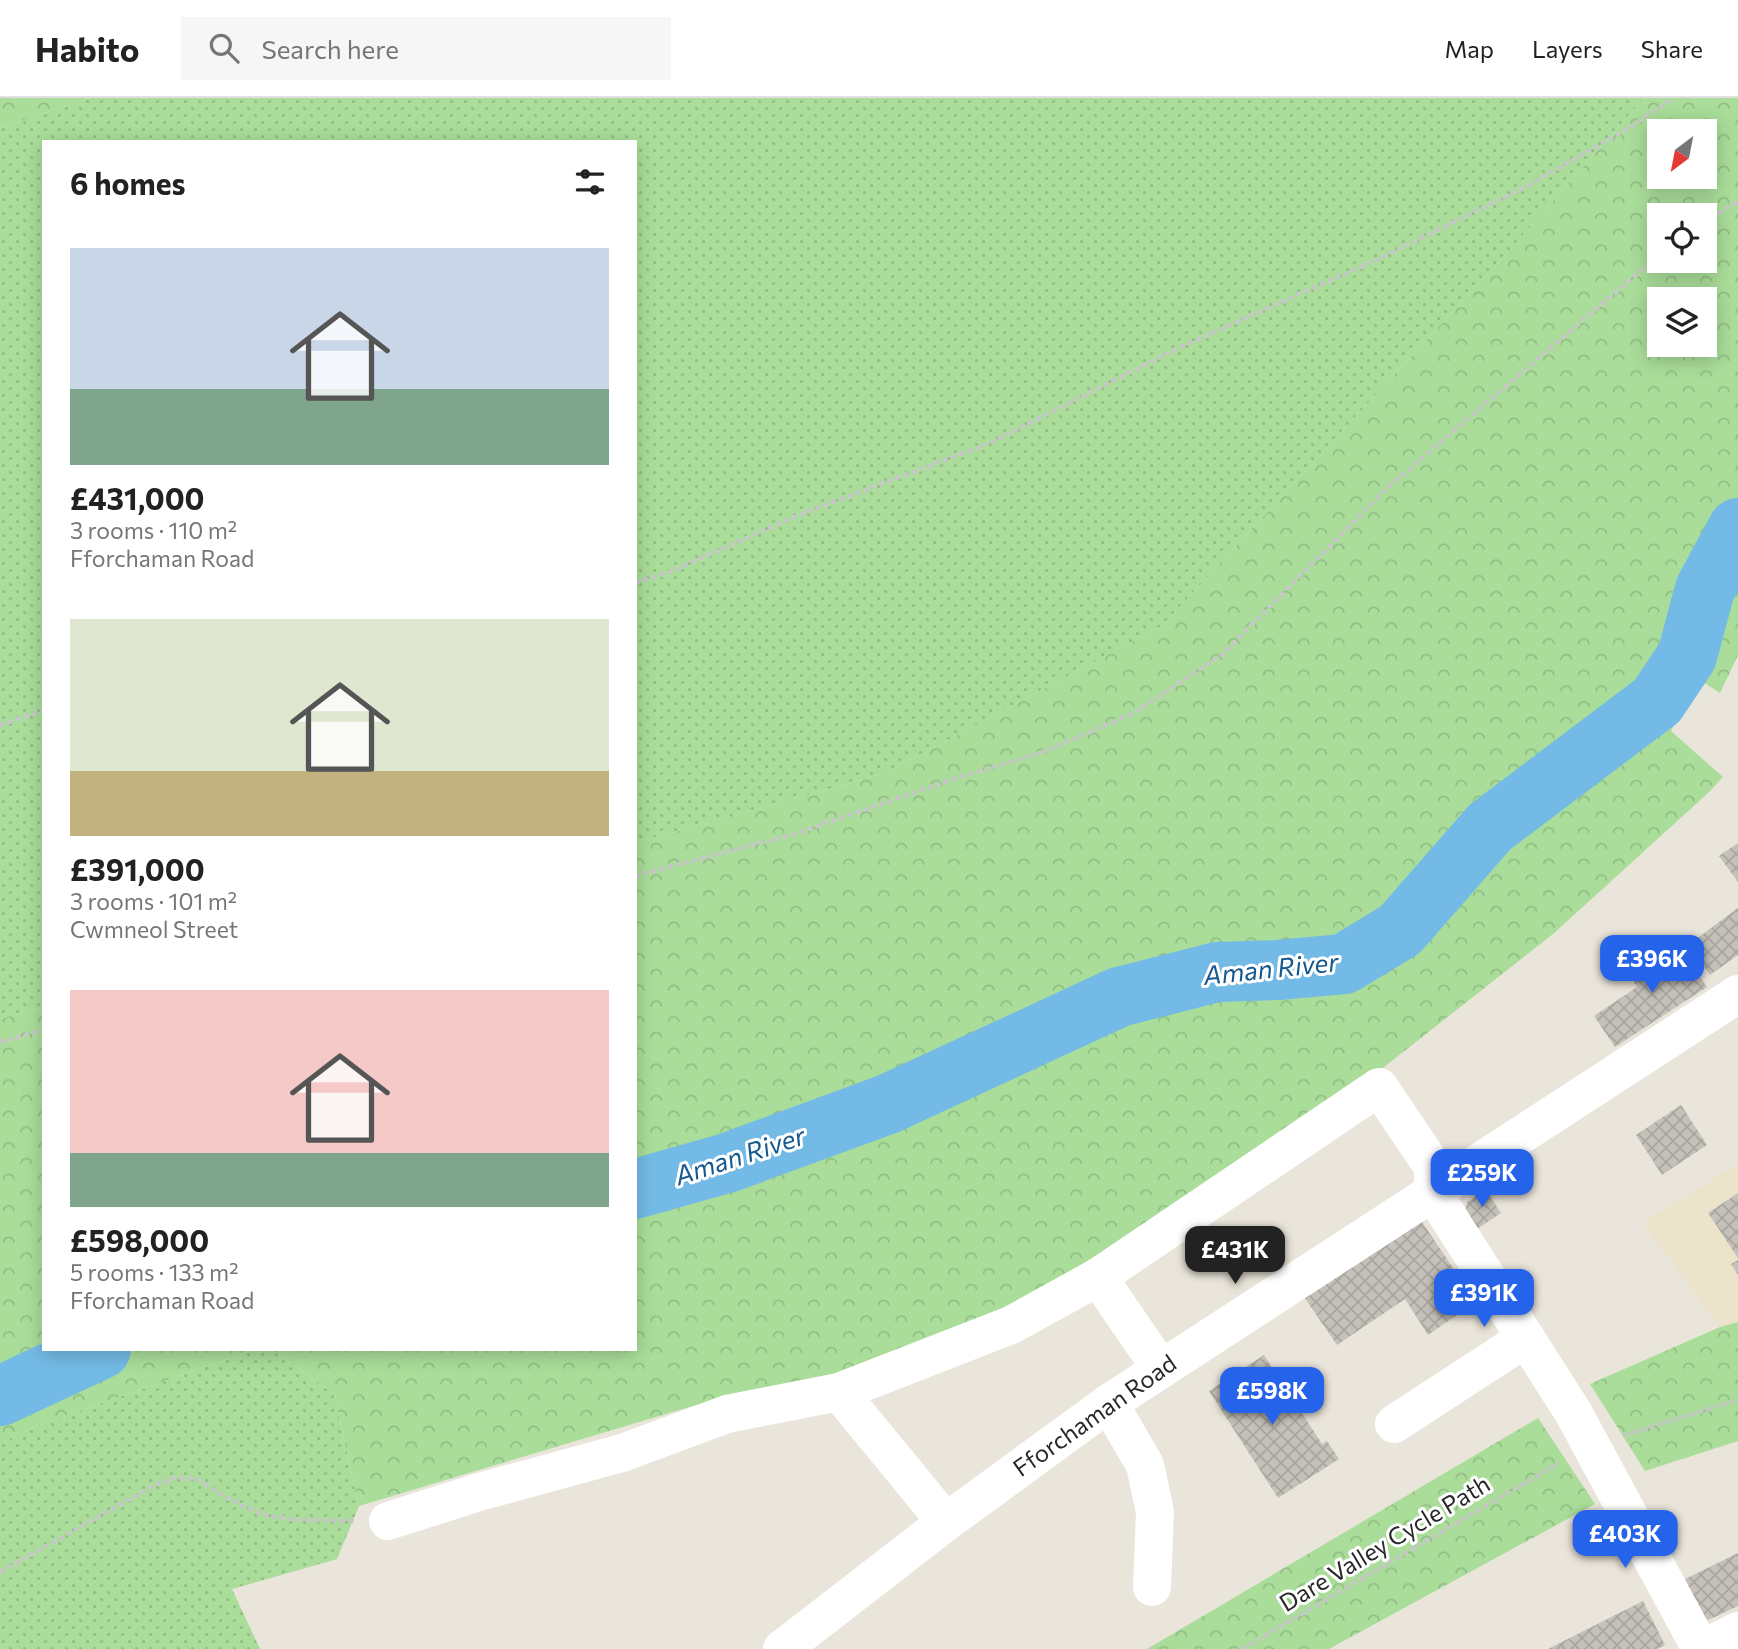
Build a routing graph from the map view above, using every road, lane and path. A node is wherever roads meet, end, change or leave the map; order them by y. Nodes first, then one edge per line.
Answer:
1 (1674, 98) edge
2 (1738, 201) edge
3 (1717, 215) edge
4 (1647, 265) edge
5 (637, 582) edge
6 (42, 711) edge
7 (0, 725) edge
8 (637, 875) edge
9 (1738, 994) edge
10 (42, 1031) edge
11 (0, 1042) edge
12 (1433, 1193) junction
13 (1098, 1277) junction
14 (1526, 1338) junction
15 (1161, 1369) junction
16 (839, 1392) junction
17 (1738, 1399) edge
18 (1110, 1403) junction
19 (1394, 1424) dead end
20 (1617, 1438) dead end
21 (1546, 1469) dead end
22 (388, 1521) joint
23 (946, 1522) junction
24 (0, 1572) edge
25 (1152, 1587) dead end
26 (1738, 1631) edge
27 (782, 1649) edge
28 (1242, 1649) edge
29 (1702, 1649) edge

1 - 5 path
2 - 3 path
4 - 8 path
6 - 7 path
9 - 12 street, Fforchaman Road
10 - 11 path
12 - 13 street
12 - 14 street
12 - 15 street, Fforchaman Road
13 - 15 street
13 - 16 street
14 - 19 street
14 - 29 street
15 - 18 street, Fforchaman Road
16 - 22 street
16 - 23 street
17 - 20 path
18 - 23 street, Fforchaman Road
18 - 25 street
21 - 28 path, Dare Valley Cycle Path
22 - 24 path
23 - 27 street, Fforchaman Road
26 - 29 street

